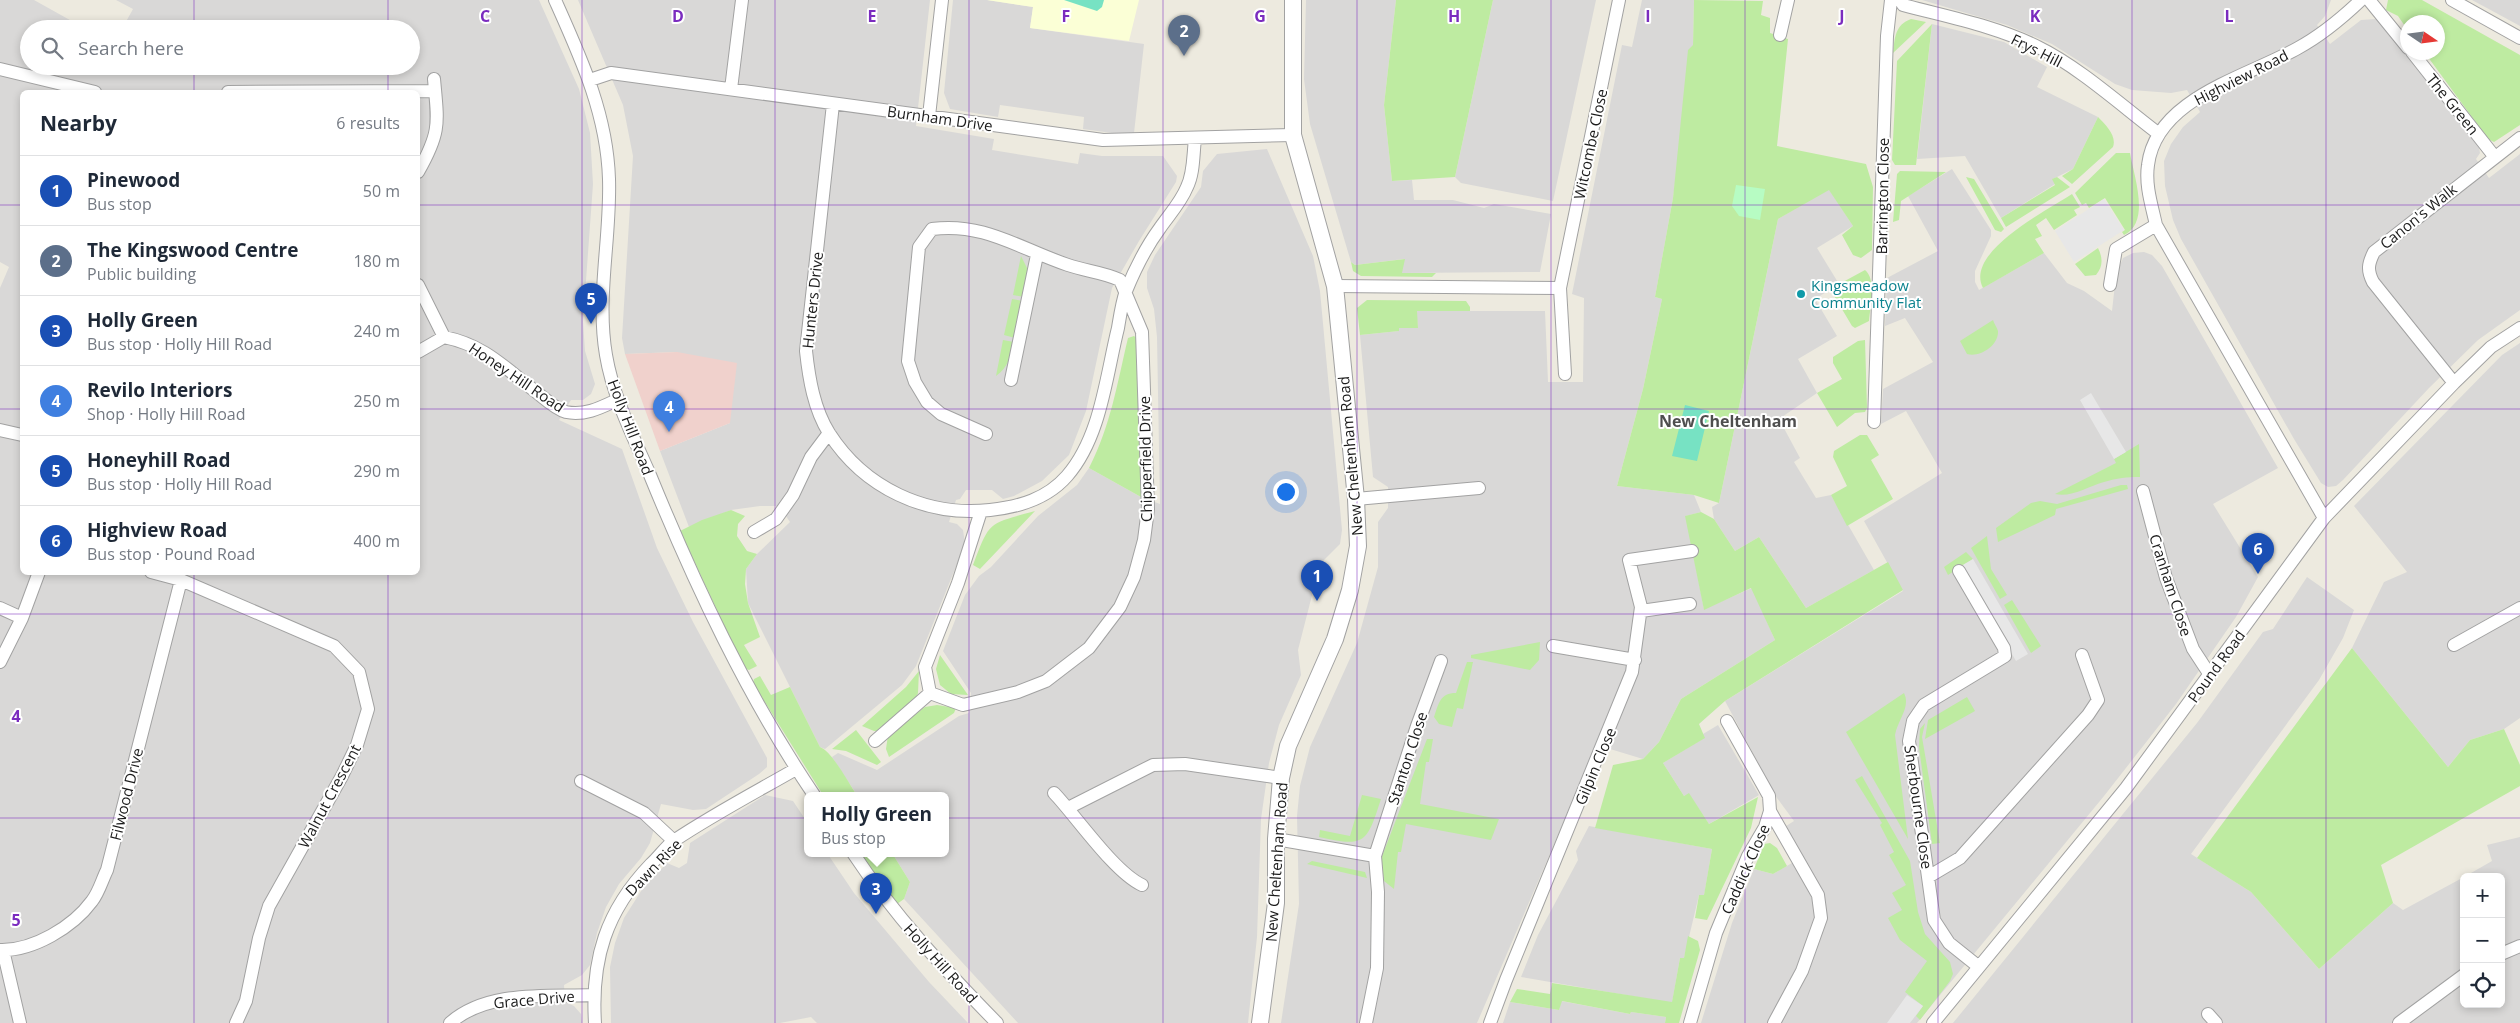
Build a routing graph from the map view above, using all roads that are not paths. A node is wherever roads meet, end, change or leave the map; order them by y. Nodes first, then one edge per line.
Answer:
1 (556, 0) edge
2 (742, 0) edge
3 (942, 0) edge
4 (1293, 0) edge
5 (1619, 0) edge
6 (1788, 0) edge
7 (1891, 0) edge
8 (1900, 0) edge
9 (2361, 0) edge
10 (2369, 0) edge
11 (2452, 0) edge
12 (1780, 35) dead end
13 (2400, 38) edge
14 (2520, 38) edge
15 (2418, 60) edge
16 (0, 68) edge
17 (20, 73) edge
18 (27, 75) edge
19 (590, 80) junction
20 (731, 89) junction
21 (86, 90) edge
22 (287, 90) edge
23 (833, 104) junction
24 (929, 116) junction
25 (2159, 134) junction
26 (1293, 135) junction
27 (2520, 138) edge
28 (1195, 139) junction
29 (2494, 156) junction
30 (420, 169) edge
31 (2156, 225) junction
32 (1038, 255) junction
33 (2110, 285) dead end
34 (1335, 286) junction
35 (1560, 288) junction
36 (420, 289) edge
37 (1126, 293) junction
38 (2520, 328) edge
39 (444, 338) junction
40 (420, 351) edge
41 (1565, 374) dead end
42 (1010, 380) dead end
43 (2454, 383) junction
44 (617, 400) junction
45 (1874, 422) dead end
46 (0, 430) edge
47 (829, 433) junction
48 (986, 434) dead end
49 (20, 435) edge
50 (1479, 488) dead end
51 (2143, 491) dead end
52 (1356, 499) junction
53 (981, 511) junction
54 (2324, 518) junction
55 (754, 532) dead end
56 (1692, 551) dead end
57 (1959, 571) dead end
58 (38, 575) edge
59 (162, 575) edge
60 (181, 580) junction
61 (1690, 604) dead end
62 (0, 608) edge
63 (2520, 608) edge
64 (1641, 611) junction
65 (22, 618) junction
66 (2454, 644) dead end
67 (1553, 646) dead end
68 (2082, 655) dead end
69 (1635, 660) junction
70 (1441, 661) dead end
71 (0, 662) edge
72 (2210, 675) junction
73 (930, 693) junction
74 (1727, 721) dead end
75 (875, 741) dead end
76 (796, 769) junction
77 (1282, 778) junction
78 (581, 781) dead end
79 (812, 792) edge
80 (1054, 793) dead end
81 (1068, 808) junction
82 (1770, 811) junction
83 (1276, 839) junction
84 (674, 841) junction
85 (1375, 856) junction
86 (856, 857) edge
87 (1928, 877) junction
88 (1142, 884) dead end
89 (2520, 946) edge
90 (1, 950) edge
91 (2505, 952) edge
92 (1979, 967) junction
93 (2460, 978) edge
94 (593, 995) junction
95 (20, 1023) edge
96 (236, 1023) edge
97 (450, 1023) edge
98 (595, 1023) edge
99 (997, 1023) edge
100 (1260, 1023) edge
101 (1366, 1023) edge
102 (1490, 1023) edge
103 (1690, 1023) edge
104 (1774, 1023) edge
105 (1933, 1023) edge
106 (2399, 1023) edge

1 - 19 street, Holly Hill Road
2 - 20 street
3 - 24 street
4 - 26 street, New Cheltenham Road
5 - 35 street, Witcombe Close
6 - 12 street
7 - 45 street, Barrington Close
8 - 25 street, Frys Hill
9 - 25 street, Highview Road
10 - 13 street
11 - 14 street
15 - 29 street, The Green
16 - 17 street
18 - 21 street
19 - 20 street, Burnham Drive
19 - 44 street, Holly Hill Road
20 - 23 street, Burnham Drive
22 - 30 street
23 - 24 street, Burnham Drive
23 - 47 street, Hunters Drive
24 - 28 street, Burnham Drive
25 - 31 street, Highview Road
26 - 28 street, Burnham Drive
26 - 34 street, New Cheltenham Road
27 - 29 street, Canon's Walk
28 - 37 street
29 - 43 street, Canon's Walk
31 - 33 street
31 - 54 street, Highview Road
32 - 37 street, Chipperfield Drive
32 - 42 street
32 - 48 street, Chipperfield Drive
34 - 35 street
34 - 52 street, New Cheltenham Road
35 - 41 street, Witcombe Close
36 - 39 street
37 - 53 street
37 - 73 street, Chipperfield Drive
38 - 43 street, Pound Road
39 - 40 street
39 - 44 street, Honey Hill Road
43 - 54 street, Pound Road
44 - 76 street, Holly Hill Road
46 - 49 street
47 - 53 street, Hunters Drive
47 - 55 street
50 - 52 street
51 - 72 street, Cranham Close
52 - 77 street, New Cheltenham Road
53 - 73 street
54 - 72 street, Pound Road
56 - 64 street, Gilpin Close
57 - 87 street, Sherbourne Close
58 - 65 street
59 - 60 street, Walnut Crescent
60 - 90 street, Filwood Drive
60 - 96 street, Walnut Crescent
61 - 64 street
62 - 65 street
63 - 66 street
64 - 69 street, Gilpin Close
65 - 71 street
67 - 69 street
68 - 87 street
69 - 102 street, Gilpin Close
70 - 85 street, Stanton Close
72 - 92 street, Pound Road
73 - 75 street
74 - 82 street, Caddick Close
76 - 79 street, Holly Hill Road
76 - 84 street, Dawn Rise
77 - 81 street
77 - 83 street, New Cheltenham Road
78 - 84 street
80 - 81 street
81 - 88 street
82 - 103 street, Caddick Close
82 - 104 street
83 - 85 street
83 - 100 street, New Cheltenham Road
84 - 94 street, Dawn Rise
85 - 101 street, Stanton Close
86 - 99 street, Holly Hill Road
87 - 92 street, Sherbourne Close
89 - 91 street
90 - 95 street
92 - 105 street, Pound Road
93 - 106 street
94 - 97 street, Grace Drive
94 - 98 street, Dawn Rise

